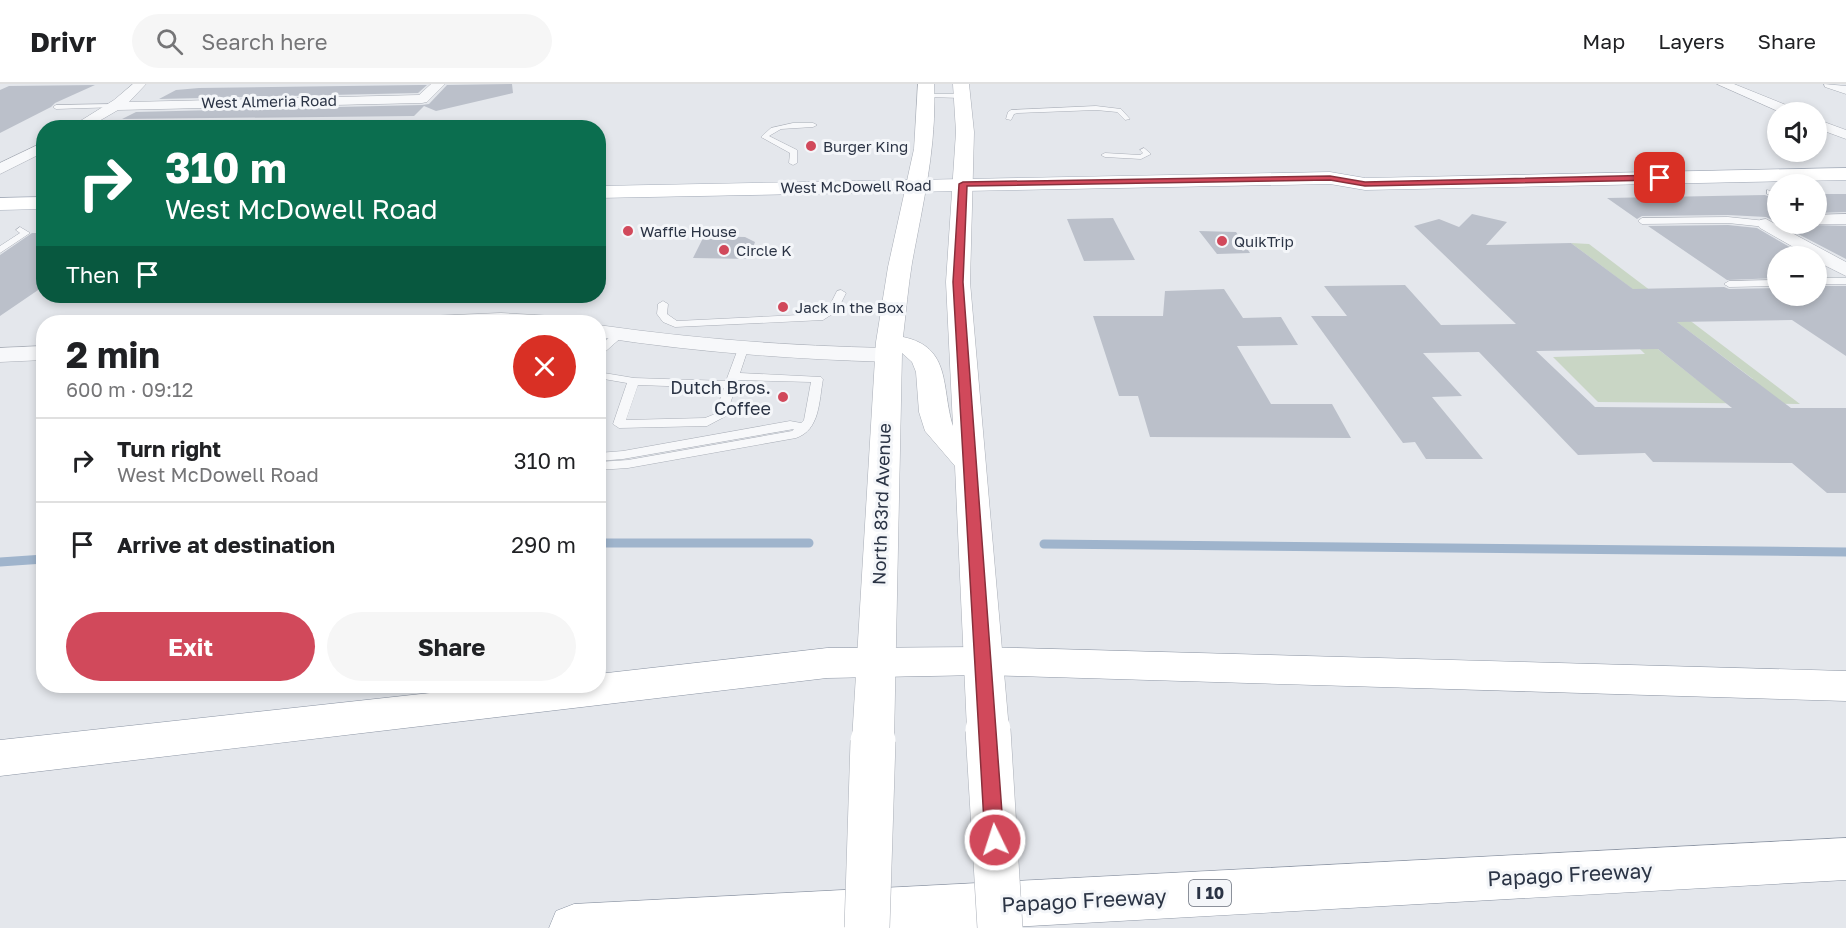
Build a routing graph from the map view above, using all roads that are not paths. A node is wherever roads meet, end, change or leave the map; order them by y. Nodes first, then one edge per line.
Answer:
1 (140, 84) edge
2 (439, 84) edge
3 (1724, 84) edge
4 (1830, 84) edge
5 (926, 90) edge
6 (962, 90) edge
7 (1846, 90) edge
8 (1767, 102) edge
9 (116, 106) junction
10 (56, 107) dead end
11 (1009, 119) dead end
12 (1127, 119) dead end
13 (91, 120) edge
14 (813, 125) dead end
15 (1827, 127) edge
16 (1846, 135) edge
17 (36, 150) edge
18 (1144, 150) dead end
19 (1105, 155) dead end
20 (1846, 160) edge
21 (793, 163) dead end
22 (0, 169) edge
23 (1846, 174) edge
24 (1330, 178) junction
25 (963, 184) junction
26 (919, 185) junction
27 (606, 192) edge
28 (36, 203) edge
29 (0, 204) edge
30 (1827, 219) edge
31 (1846, 219) edge
32 (1642, 221) dead end
33 (1767, 223) edge
34 (20, 230) dead end
35 (1791, 234) edge
36 (0, 250) edge
37 (1838, 261) edge
38 (1846, 270) edge
39 (1827, 281) edge
40 (1846, 281) edge
41 (1767, 282) edge
42 (1729, 284) dead end
43 (841, 293) dead end
44 (663, 304) dead end
45 (609, 333) edge
46 (751, 346) junction
47 (889, 348) junction
48 (36, 354) edge
49 (0, 356) edge
50 (606, 376) edge
51 (634, 381) junction
52 (732, 381) junction
53 (805, 427) junction
54 (606, 456) edge
55 (968, 462) junction
56 (606, 465) edge
57 (983, 661) junction
58 (876, 662) junction
59 (1846, 686) edge
60 (606, 688) edge
61 (566, 693) edge
62 (0, 758) edge
63 (1846, 859) edge
64 (574, 928) edge
65 (867, 928) edge
66 (1000, 928) edge

1 - 9 street
2 - 9 street, West Almeria Road
3 - 8 street
4 - 7 street
5 - 6 lane
5 - 26 main road, North 83rd Avenue
6 - 25 main road
9 - 10 lane
9 - 13 street
11 - 12 lane
14 - 21 lane
15 - 16 street
17 - 22 street
18 - 19 lane
20 - 24 main road, West McDowell Road
23 - 24 main road, West McDowell Road
24 - 25 main road, West McDowell Road
25 - 26 main road, West McDowell Road
25 - 55 main road
26 - 27 main road, West McDowell Road
26 - 47 main road, North 83rd Avenue
28 - 29 main road
30 - 31 street
32 - 33 lane
34 - 36 lane
35 - 37 street
37 - 38 street
39 - 40 lane
41 - 42 lane
43 - 44 lane
45 - 46 street
46 - 47 street
46 - 52 lane
47 - 55 main road
47 - 58 main road, North 83rd Avenue
48 - 49 street
50 - 51 lane
51 - 52 lane
51 - 52 lane
52 - 53 lane
53 - 54 lane
53 - 56 lane
55 - 57 main road
57 - 58 main road
57 - 59 main road
57 - 66 main road, bridge
58 - 60 main road
58 - 65 main road, North 83rd Avenue, bridge
61 - 62 main road
63 - 64 main road, Papago Freeway / I 10

